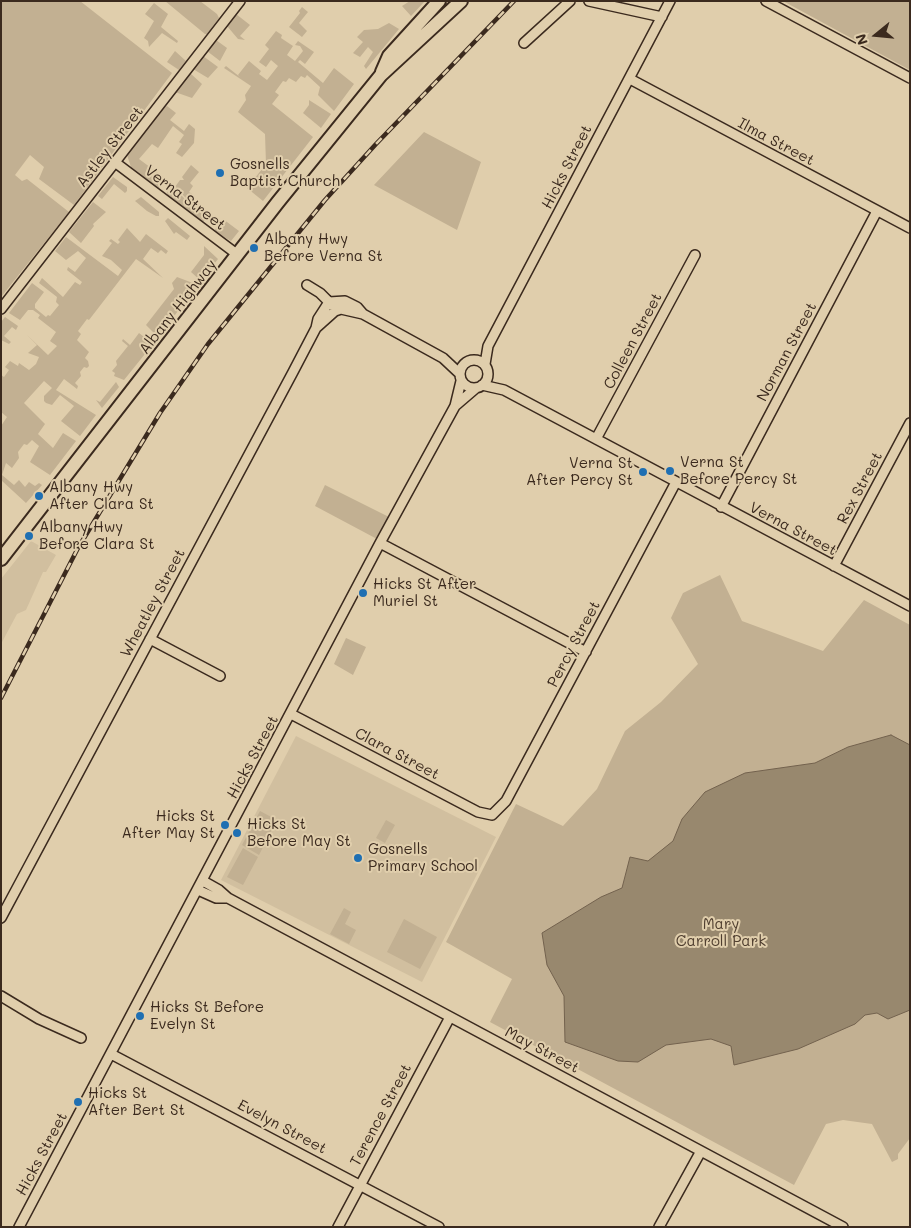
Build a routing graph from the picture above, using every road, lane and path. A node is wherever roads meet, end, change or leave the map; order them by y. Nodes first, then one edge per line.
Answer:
1 (240, 1) edge
2 (438, 1) edge
3 (462, 1) edge
4 (570, 1) edge
5 (589, 1) edge
6 (670, 1) edge
7 (766, 1) edge
8 (662, 17) junction
9 (524, 44) dead end
10 (381, 75) junction
11 (910, 78) edge
12 (630, 79) junction
13 (116, 163) junction
14 (877, 211) junction
15 (910, 228) edge
16 (238, 255) junction
17 (695, 255) dead end
18 (307, 285) dead end
19 (329, 302) junction
20 (1, 309) edge
21 (337, 310) junction
22 (363, 314) junction
23 (316, 328) junction
24 (488, 346) junction
25 (443, 358) junction
26 (470, 360) junction
27 (486, 368) junction
28 (460, 377) junction
29 (479, 387) junction
30 (504, 390) junction
31 (455, 406) junction
32 (910, 423) edge
33 (596, 440) junction
34 (676, 482) junction
35 (721, 506) junction
36 (380, 543) junction
37 (1, 559) edge
38 (834, 566) junction
39 (910, 606) edge
40 (150, 639) junction
41 (586, 652) junction
42 (220, 676) dead end
43 (291, 714) junction
44 (492, 815) joint
45 (203, 881) junction
46 (198, 890) junction
47 (228, 898) junction
48 (1, 918) edge
49 (1, 996) edge
50 (450, 1016) junction
51 (81, 1038) dead end
52 (111, 1054) junction
53 (701, 1151) junction
54 (360, 1185) junction
55 (22, 1226) edge
56 (338, 1227) edge
57 (439, 1227) edge
58 (659, 1227) edge
59 (844, 1227) edge

1 - 13 street, Astley Street
2 - 10 highway, Albany Highway
3 - 10 highway, Albany Highway
4 - 9 street
5 - 8 street
6 - 8 street, Hicks Street
7 - 11 street
8 - 12 street, Hicks Street
10 - 16 highway, Albany Highway
12 - 14 street, Ilma Street
12 - 24 street, Hicks Street
13 - 16 street, Verna Street
13 - 20 street, Astley Street
14 - 15 street, Ilma Street
14 - 35 street, Norman Street
16 - 37 highway, Albany Highway
17 - 33 street, Colleen Street
18 - 19 street
19 - 21 street
19 - 22 street
19 - 23 street, Wheatley Street
21 - 22 street
21 - 23 street
22 - 25 street
23 - 40 street, Wheatley Street
24 - 26 street, Hicks Street
24 - 27 street, Hicks Street
25 - 26 street
25 - 28 street
26 - 27 street
26 - 28 street
27 - 29 street
27 - 30 street, Verna Street
28 - 29 street
28 - 31 street, Hicks Street
29 - 30 street, Verna Street
29 - 31 street, Hicks Street
30 - 33 street, Verna Street
31 - 36 street, Hicks Street
32 - 38 street, Rex Street
33 - 34 street, Verna Street
34 - 35 street, Verna Street
34 - 41 street, Percy Street
35 - 38 street, Verna Street
36 - 41 street
36 - 43 street, Hicks Street
38 - 39 street, Verna Street
40 - 42 street
40 - 48 street, Wheatley Street
41 - 44 street, Percy Street
43 - 44 street, Clara Street
43 - 45 street, Hicks Street
45 - 46 street, Hicks Street
45 - 47 street, May Street
46 - 47 street, May Street
46 - 52 street, Hicks Street
47 - 50 street, May Street
49 - 51 street
50 - 53 street, May Street
50 - 54 street, Terence Street
52 - 54 street, Evelyn Street
52 - 55 street, Hicks Street
53 - 58 street
53 - 59 street, May Street
54 - 56 street, Terence Street
54 - 57 street, Evelyn Street

